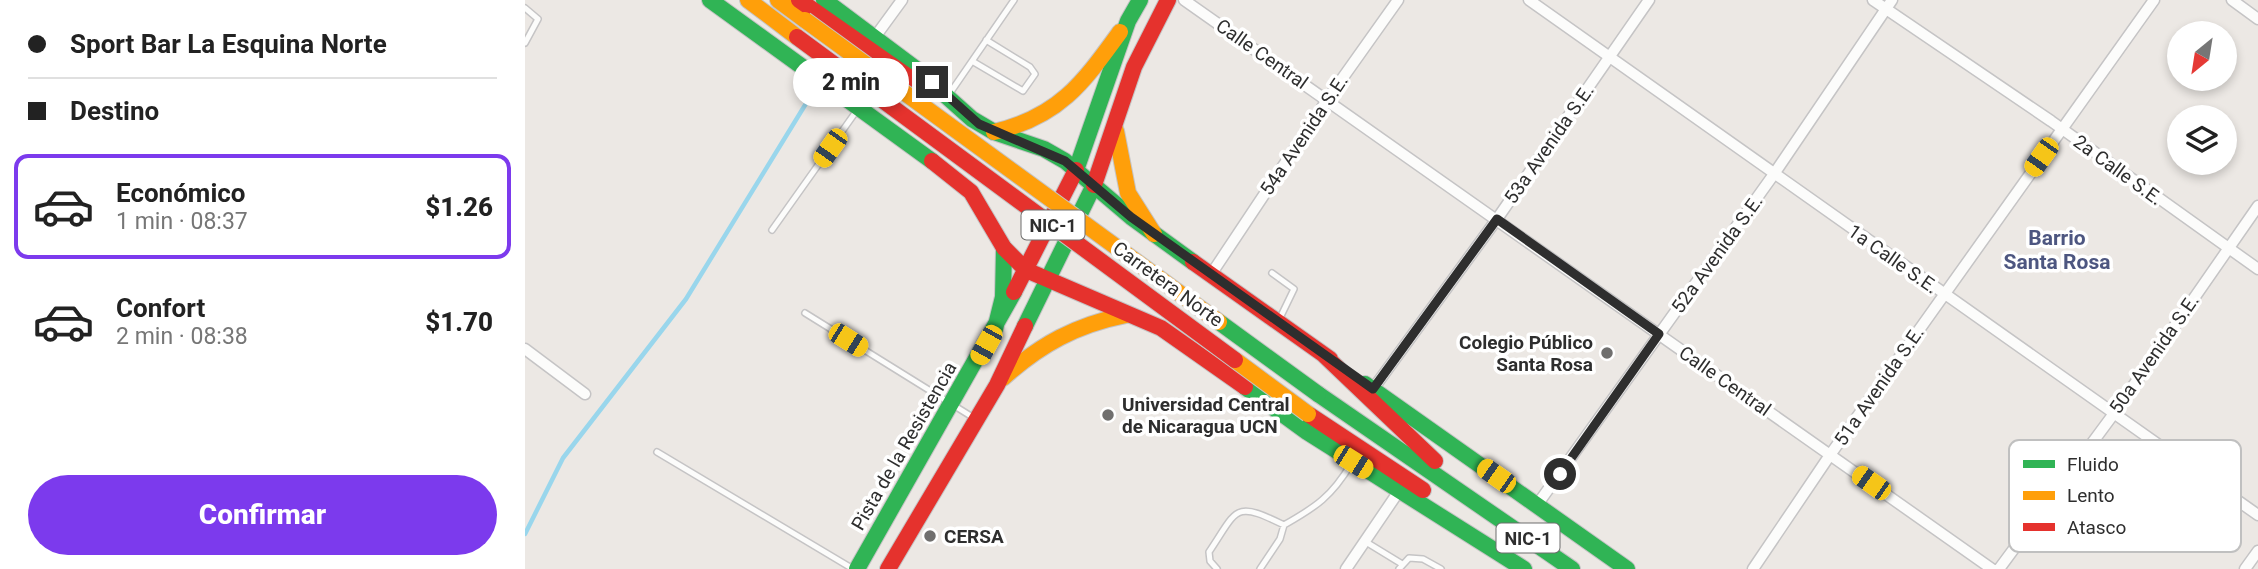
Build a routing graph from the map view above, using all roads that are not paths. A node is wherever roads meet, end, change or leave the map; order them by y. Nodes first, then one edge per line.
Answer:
1 (710, 0) edge
2 (748, 0) edge
3 (778, 0) edge
4 (799, 0) edge
5 (824, 0) edge
6 (902, 0) edge
7 (1014, 0) edge
8 (1140, 0) edge
9 (1168, 0) edge
10 (1184, 0) edge
11 (1398, 0) edge
12 (1529, 0) edge
13 (1649, 0) edge
14 (1873, 0) edge
15 (2154, 0) edge
16 (2232, 0) edge
17 (1889, 5) edge
18 (525, 8) edge
19 (2258, 19) edge
20 (1128, 21) junction
21 (875, 37) junction
22 (986, 40) junction
23 (525, 43) edge
24 (1608, 58) junction
25 (972, 61) junction
26 (948, 96) junction
27 (1327, 100) junction
28 (859, 107) junction
29 (972, 119) junction
30 (1115, 126) junction
31 (2062, 129) junction
32 (994, 132) junction
33 (1076, 170) junction
34 (1774, 174) junction
35 (1094, 185) junction
36 (2258, 206) edge
37 (1497, 219) junction
38 (772, 230) dead end
39 (1154, 234) junction
40 (1004, 248) junction
41 (2227, 248) junction
42 (2258, 269) edge
43 (1026, 270) junction
44 (1212, 272) junction
45 (1272, 273) dead end
46 (1045, 280) junction
47 (1944, 295) junction
48 (805, 313) dead end
49 (1126, 315) junction
50 (1279, 320) junction
51 (995, 329) junction
52 (1659, 334) junction
53 (525, 349) edge
54 (1323, 354) junction
55 (996, 385) junction
56 (1373, 389) junction
57 (585, 394) dead end
58 (953, 406) junction
59 (2115, 412) junction
60 (977, 419) junction
61 (2094, 440) edge
62 (2154, 440) edge
63 (657, 452) dead end
64 (1830, 455) junction
65 (1353, 462) junction
66 (1399, 491) junction
67 (2241, 503) edge
68 (1537, 505) junction
69 (1485, 508) junction
70 (2258, 515) edge
71 (1284, 525) junction
72 (1366, 542) junction
73 (2258, 551) edge
74 (2012, 552) edge
75 (1401, 567) edge
76 (855, 569) edge
77 (888, 569) edge
78 (1217, 569) edge
79 (1260, 569) edge
80 (1346, 569) edge
81 (1441, 569) edge
82 (1524, 569) edge
83 (1535, 569) edge
84 (1572, 569) edge
85 (1627, 569) edge
86 (1753, 569) edge
87 (1992, 569) edge
88 (1999, 569) edge
89 (2245, 569) edge

1 - 28 main road
2 - 83 main road, Carretera Norte / NIC-1, bridge
3 - 69 main road, Carretera Norte / NIC-1, bridge
4 - 29 main road
5 - 21 main road
6 - 21 street
7 - 22 lane
8 - 20 main road, Pista de la Resistencia
9 - 30 main road
10 - 27 street, Calle Central
11 - 27 street, 54a Avenida S.E.
12 - 24 street, 1a Calle S.E.
13 - 24 street, 53a Avenida S.E.
14 - 17 street, 2a Calle S.E.
15 - 31 street, 51a Avenida S.E.
16 - 19 street
17 - 31 street, 2a Calle S.E.
17 - 34 street, 52a Avenida S.E.
18 - 23 lane
20 - 32 main road
20 - 33 main road, Pista de la Resistencia
21 - 26 main road
22 - 25 lane
22 - 25 lane
24 - 34 street, 1a Calle S.E.
24 - 37 street, 53a Avenida S.E.
25 - 26 lane
26 - 29 main road
27 - 37 street, Calle Central
27 - 44 street, 54a Avenida S.E.
28 - 38 lane
28 - 40 main road
29 - 32 main road
30 - 35 main road
30 - 39 main road
31 - 41 street, 2a Calle S.E.
31 - 47 street, 51a Avenida S.E.
32 - 33 main road
33 - 35 main road
33 - 43 main road, Pista de la Resistencia
34 - 47 street, 1a Calle S.E.
34 - 52 street, 52a Avenida S.E.
35 - 39 main road
35 - 46 main road
36 - 41 street, 50a Avenida S.E.
37 - 52 street, Calle Central
37 - 56 street, 53a Avenida S.E.
39 - 44 main road
40 - 43 main road
40 - 51 main road
41 - 42 street, 2a Calle S.E.
41 - 59 street, 50a Avenida S.E.
43 - 46 main road
43 - 51 main road, Pista de la Resistencia
44 - 50 main road
45 - 50 lane
46 - 49 main road
46 - 55 main road
47 - 59 street, 1a Calle S.E.
47 - 64 street, 51a Avenida S.E.
48 - 58 lane
49 - 55 main road
49 - 65 main road
50 - 54 main road
51 - 58 main road, Pista de la Resistencia
52 - 64 street, Calle Central
52 - 68 street, 52a Avenida S.E.
53 - 57 street
54 - 56 main road
54 - 69 main road
55 - 60 main road
56 - 68 main road
58 - 60 lane
58 - 76 main road, Pista de la Resistencia
59 - 61 street, 50a Avenida S.E.
59 - 62 street, 1a Calle S.E.
60 - 77 main road
63 - 76 lane
64 - 86 street, 51a Avenida S.E.
64 - 87 street, Calle Central
65 - 66 main road
65 - 71 lane
66 - 72 street
66 - 82 main road
67 - 70 street, 1a Calle S.E.
68 - 85 main road
69 - 84 main road, Carretera Norte / NIC-1
71 - 78 lane
71 - 79 lane
72 - 75 lane
72 - 80 street
73 - 89 street
74 - 88 street, 50a Avenida S.E.
75 - 81 lane

